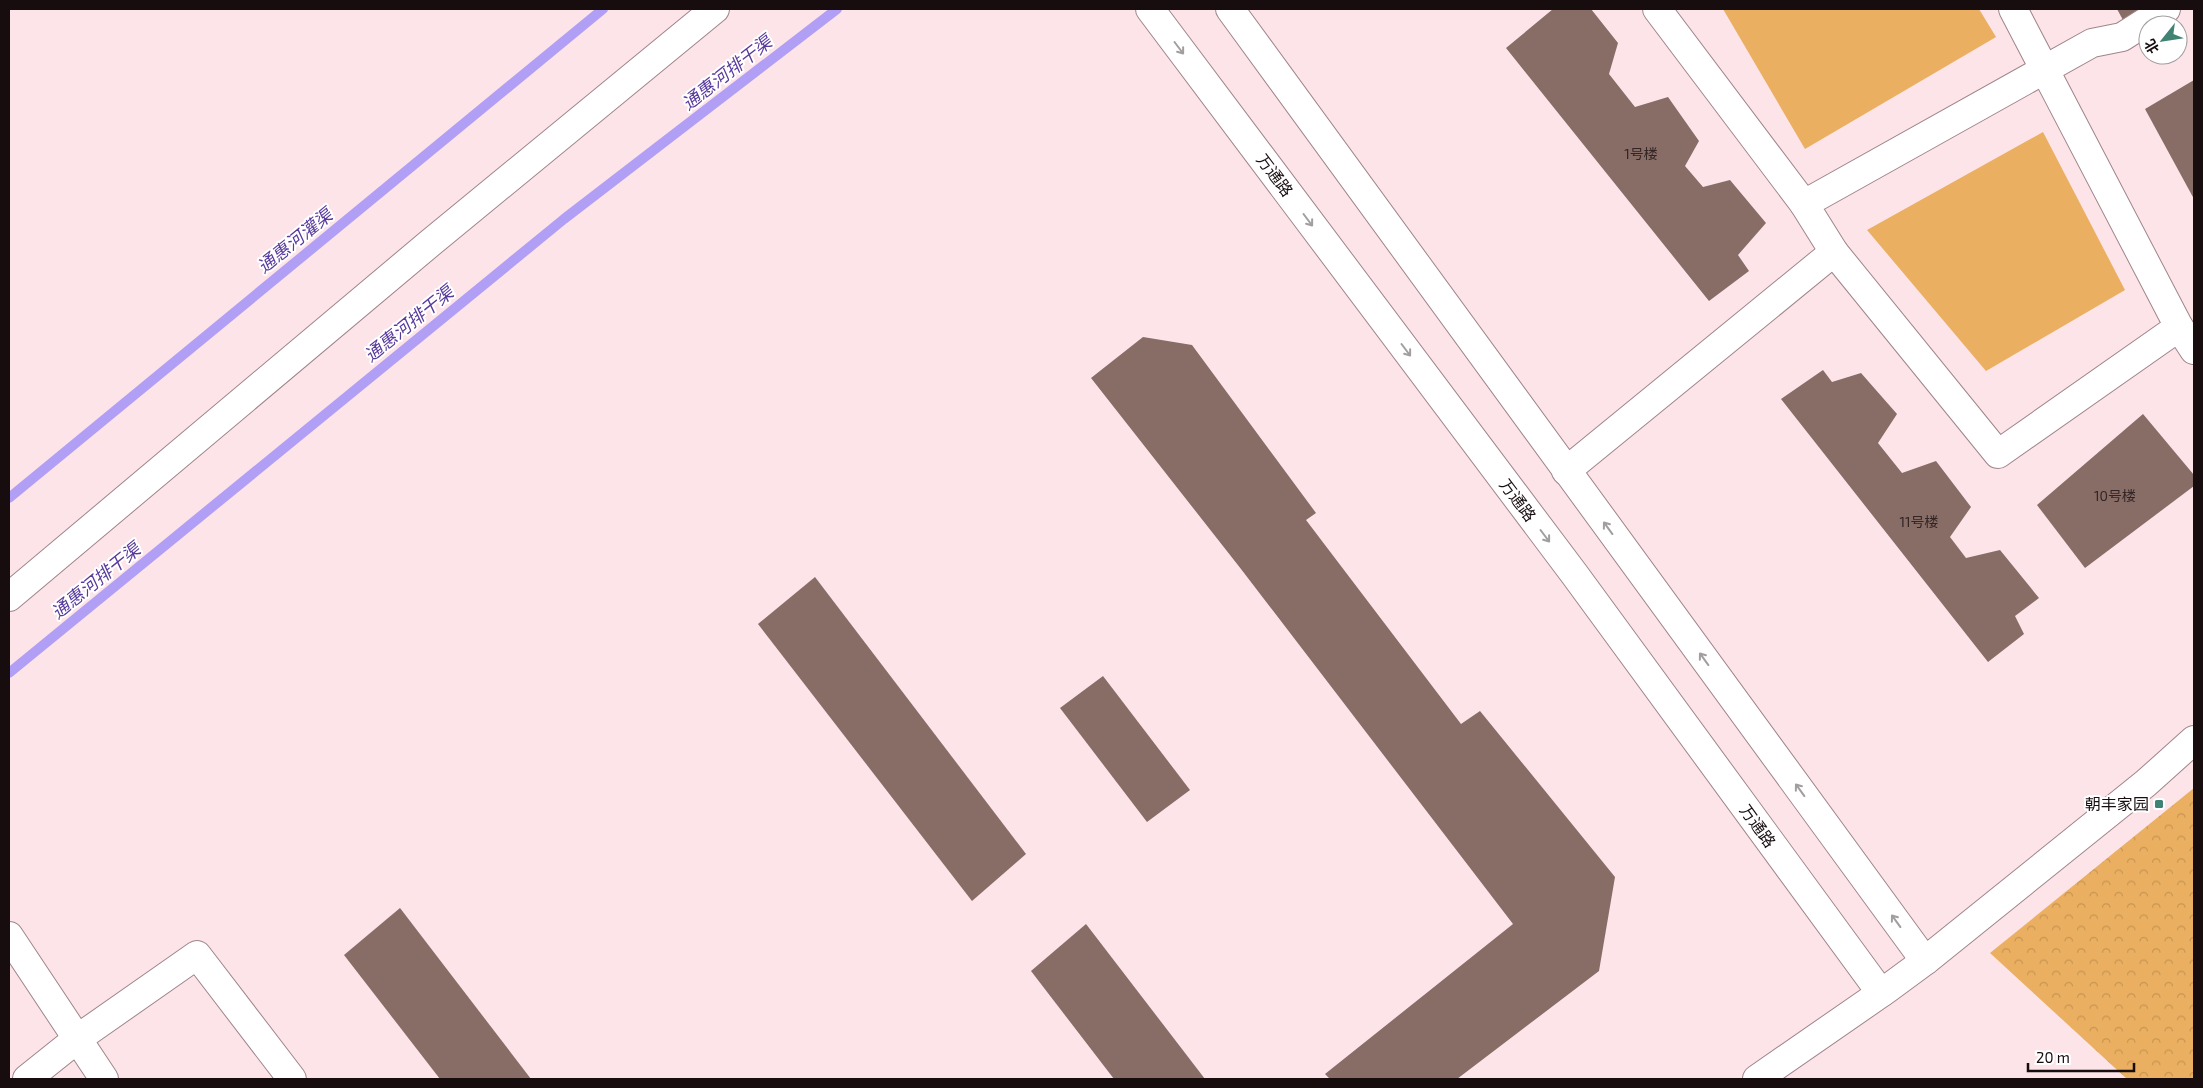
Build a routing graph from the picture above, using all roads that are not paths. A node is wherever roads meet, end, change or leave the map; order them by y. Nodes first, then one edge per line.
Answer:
1 (716, 9) edge
2 (1150, 9) edge
3 (1230, 9) edge
4 (1657, 9) edge
5 (2013, 9) edge
6 (2166, 9) edge
7 (2045, 70) junction
8 (1804, 204) junction
9 (1834, 252) junction
10 (2179, 327) junction
11 (2194, 350) edge
12 (1566, 471) junction
13 (9, 598) edge
14 (2194, 740) edge
15 (9, 936) edge
16 (1925, 961) junction
17 (1881, 993) junction
18 (77, 1039) junction
19 (27, 1079) edge
20 (104, 1079) edge
21 (292, 1079) edge
22 (1757, 1079) edge

1 - 13 street
2 -> 17 street, 万通路
3 - 12 street
4 - 8 street
5 - 7 street
6 - 7 street
7 - 8 street
7 - 10 street
8 - 9 street
9 - 10 street
9 - 12 street
10 - 11 street
16 -> 12 street
14 - 16 street
15 - 18 street
16 - 17 street
17 - 22 street
18 - 19 street
18 - 20 street
18 - 21 street

